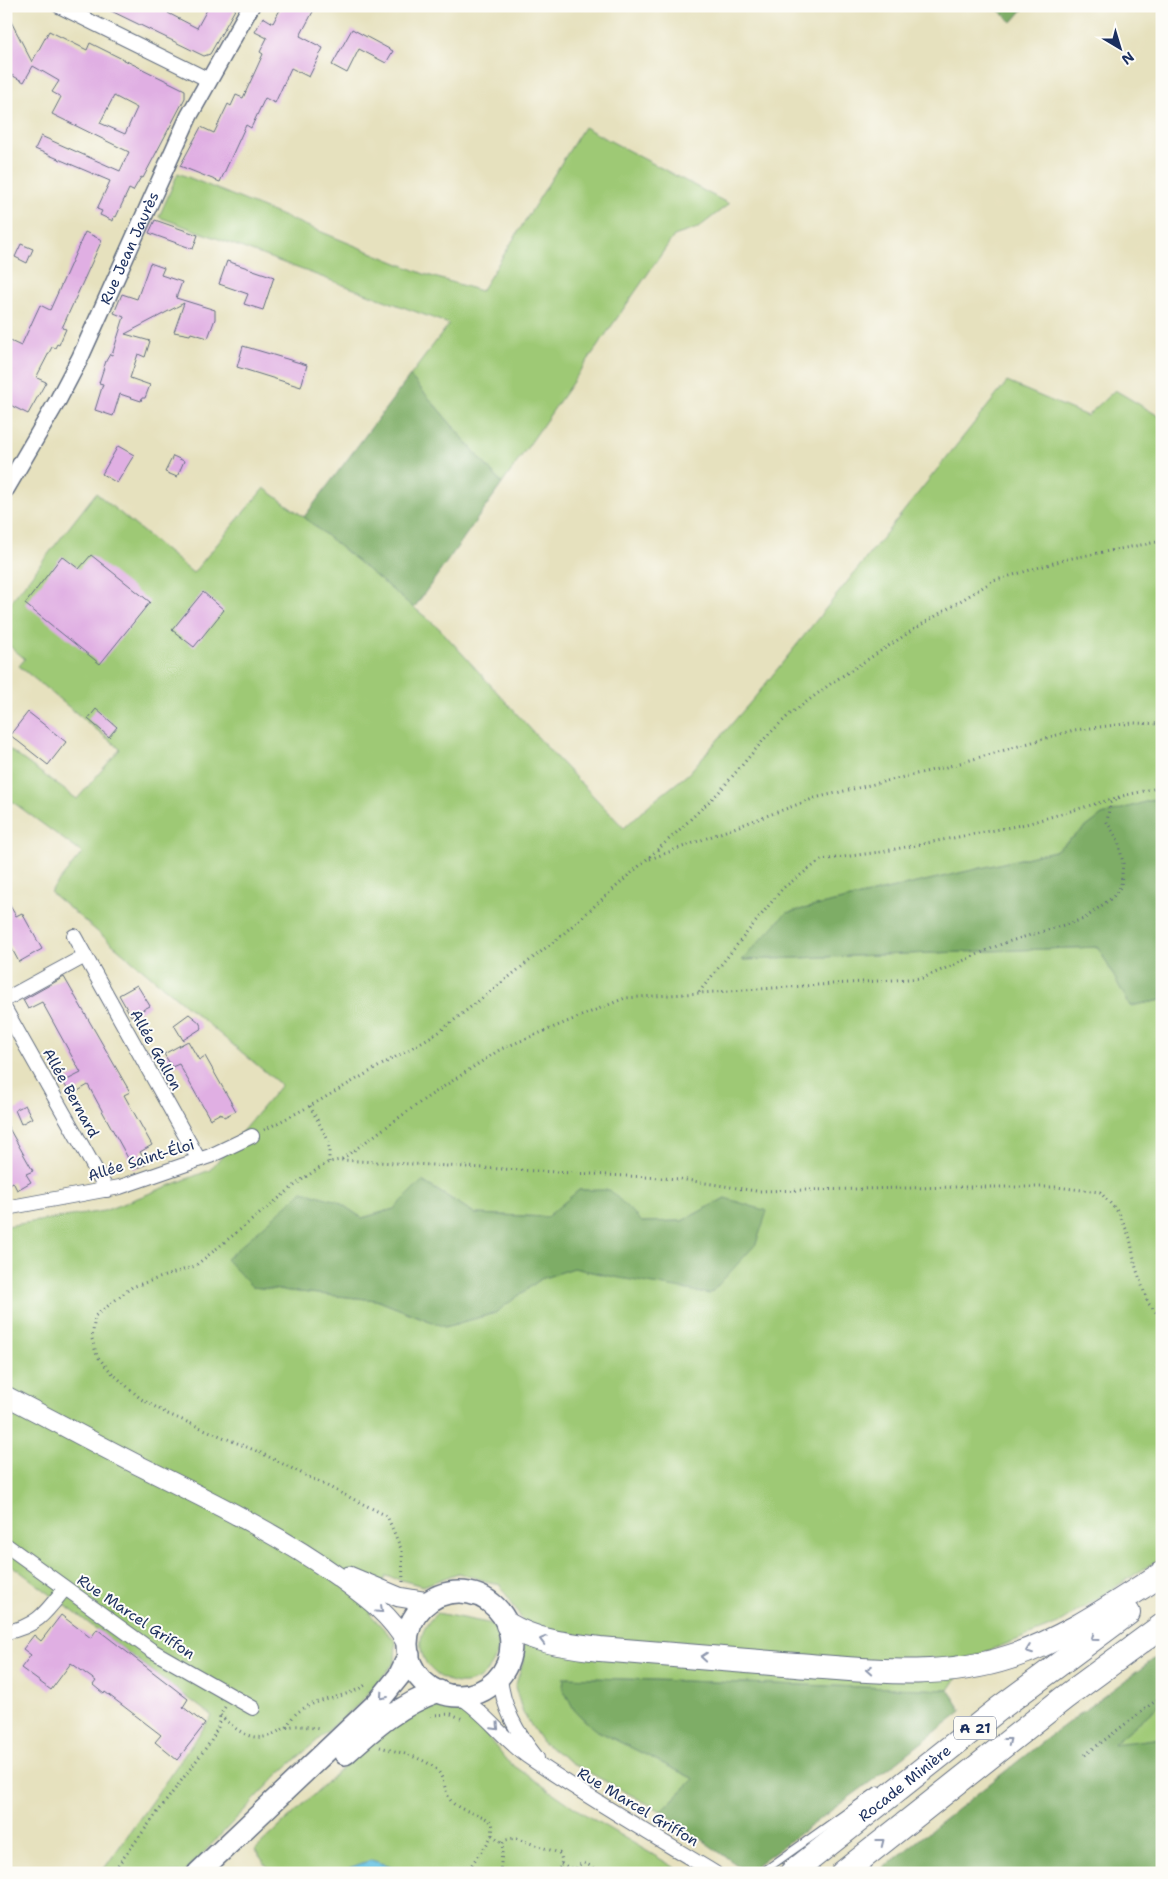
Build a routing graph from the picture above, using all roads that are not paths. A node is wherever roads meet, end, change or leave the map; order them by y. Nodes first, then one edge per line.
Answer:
1 (59, 6) edge
2 (251, 6) edge
3 (209, 80) junction
4 (6, 489) edge
5 (74, 936) dead end
6 (85, 956) junction
7 (6, 999) edge
8 (6, 1011) edge
9 (252, 1136) road end
10 (199, 1160) junction
11 (107, 1190) junction
12 (6, 1208) edge
13 (6, 1388) edge
14 (6, 1396) edge
15 (6, 1410) edge
16 (42, 1414) junction
17 (132, 1462) junction
18 (6, 1545) edge
19 (314, 1560) junction
20 (1162, 1574) edge
21 (65, 1588) junction
22 (1162, 1589) edge
23 (429, 1602) junction
24 (508, 1625) junction
25 (1162, 1626) edge
26 (6, 1632) edge
27 (408, 1649) junction
28 (500, 1676) junction
29 (449, 1694) junction
30 (253, 1708) dead end
31 (951, 1747) junction
32 (545, 1768) junction
33 (901, 1776) dead end
34 (885, 1786) dead end
35 (198, 1873) edge
36 (217, 1873) edge
37 (715, 1873) edge
38 (761, 1873) edge
39 (792, 1873) edge
40 (843, 1873) edge

1 - 3 street
2 - 3 street, Rue Jean Jaurès
3 - 4 street, Rue Jean Jaurès
5 - 6 street, Allée Gallon
6 - 7 street
6 - 10 street, Allée Gallon
8 - 11 street, Allée Bernard
9 - 10 street, Allée Saint-Éloi
10 - 11 street, Allée Saint-Éloi
11 - 12 street, Allée Saint-Éloi
13 - 16 main road
14 - 16 main road
15 - 17 main road
16 - 17 main road
17 - 19 main road
18 - 21 street, Rue Marcel Griffon
19 - 23 main road
19 -> 27 main road
20 -> 24 highway
21 - 26 street
21 - 30 street, Rue Marcel Griffon
22 -> 31 highway, Rocade Minière / A 21
23 - 24 main road
23 - 27 main road
24 - 28 main road
40 -> 25 highway, Rocade Minière / A 21
27 - 29 main road
27 -> 35 main road
28 - 29 main road
28 - 32 street, Rue Marcel Griffon
29 -> 32 street, Rue Marcel Griffon
29 - 36 main road
31 - 33 lane
31 - 39 highway, Rocade Minière / A 21
32 - 37 street, Rue Marcel Griffon
34 - 38 lane

